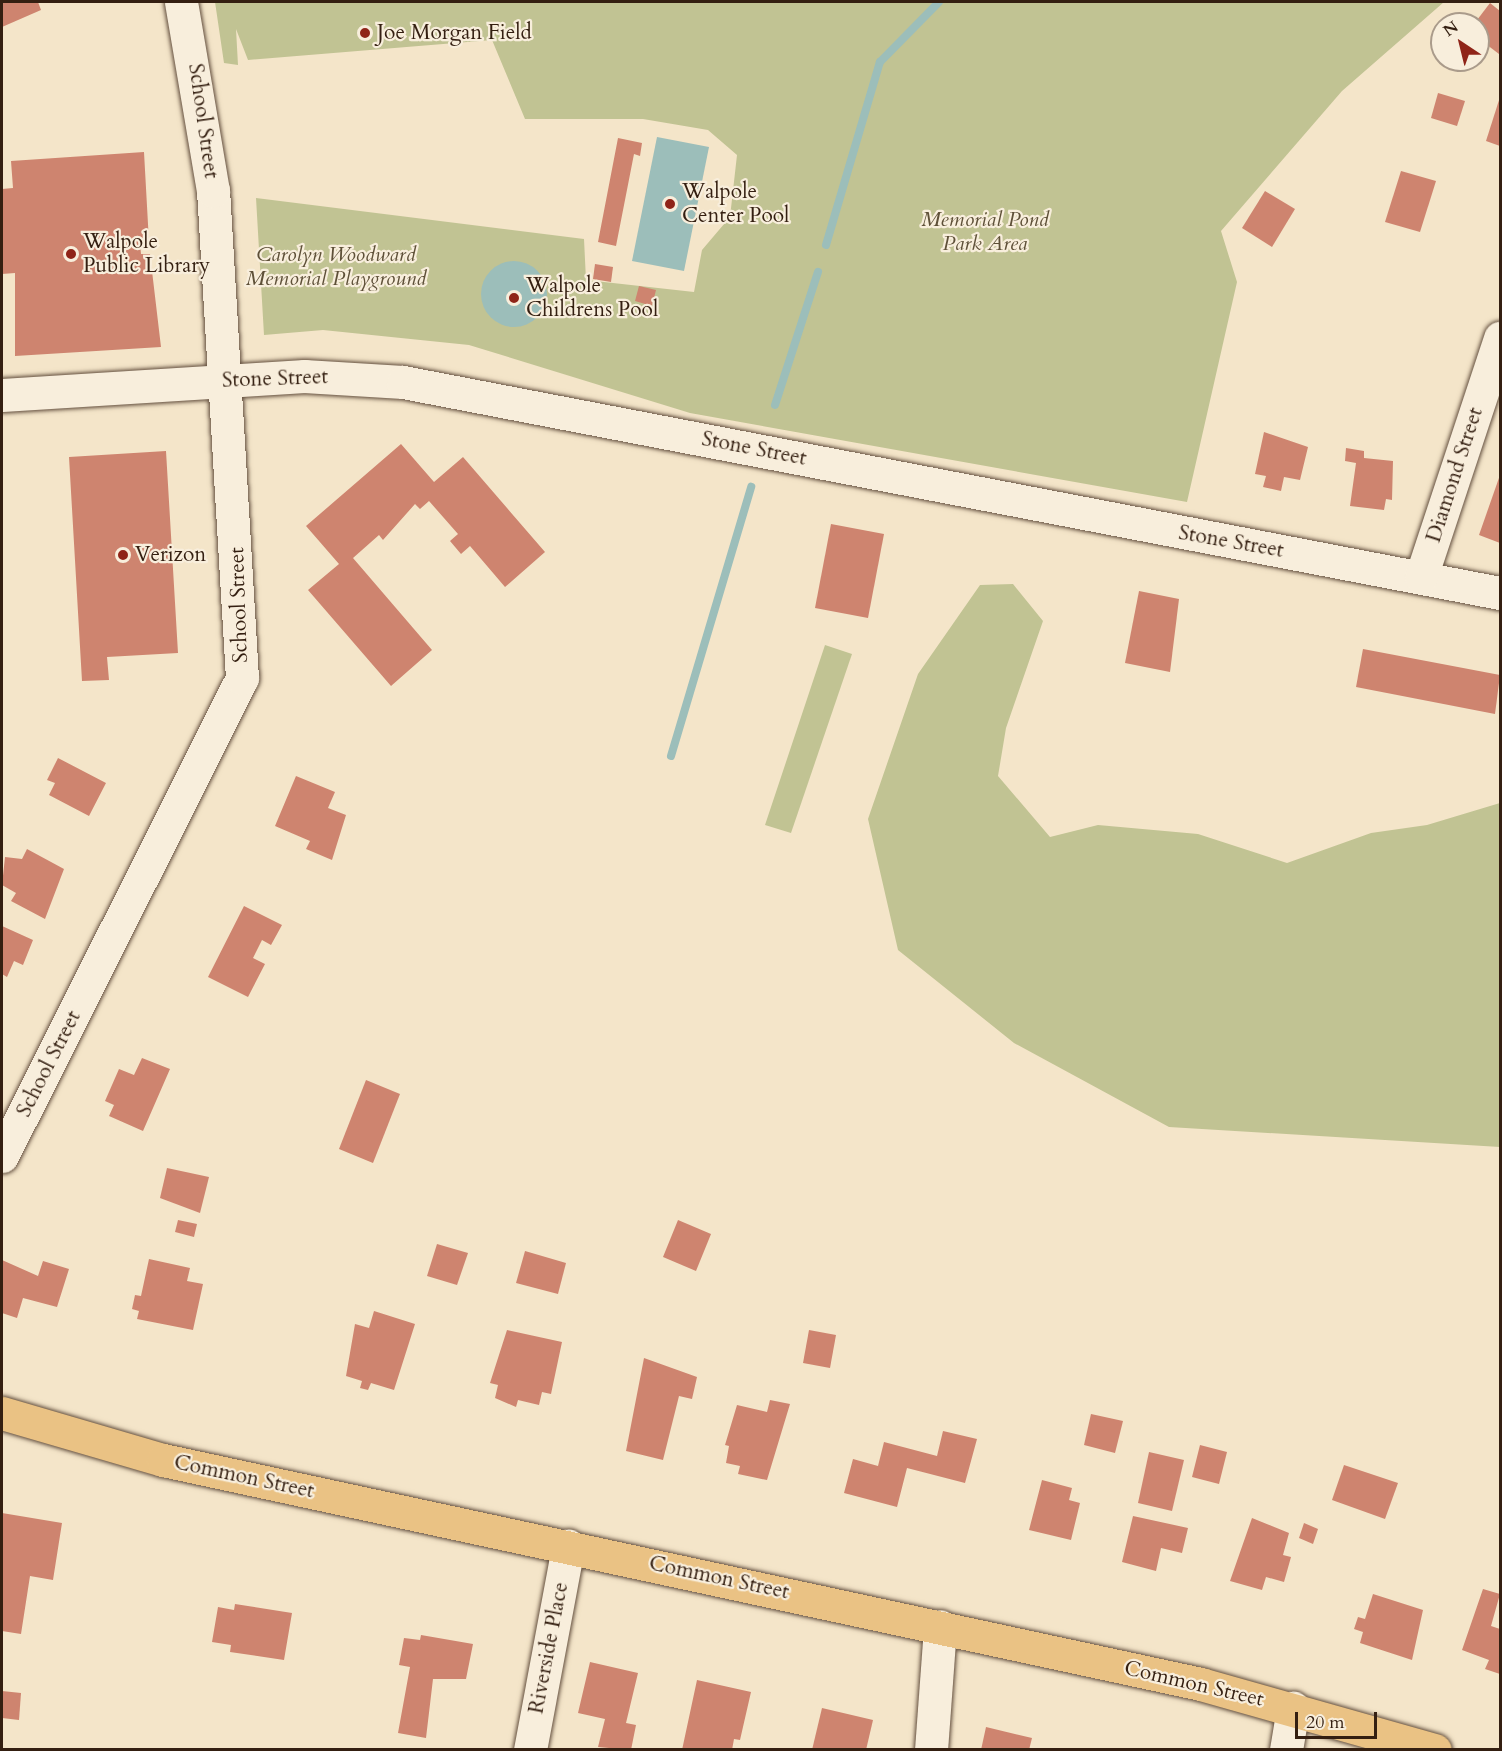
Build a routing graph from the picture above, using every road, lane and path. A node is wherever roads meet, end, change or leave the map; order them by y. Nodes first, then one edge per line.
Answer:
1 (181, 2) edge
2 (1500, 338) edge
3 (228, 380) junction
4 (2, 395) edge
5 (1421, 577) junction
6 (1500, 592) edge
7 (2, 1156) edge
8 (2, 1413) edge
9 (568, 1546) junction
10 (940, 1626) junction
11 (1293, 1708) junction
12 (530, 1749) edge
13 (931, 1749) edge
14 (1286, 1749) edge
15 (1435, 1749) edge

1 - 3 street, School Street
2 - 5 street, Diamond Street
3 - 4 street, Stone Street
3 - 5 street, Stone Street
3 - 7 street, School Street
5 - 6 street, Stone Street
8 - 9 main road, Common Street
9 - 10 main road, Common Street
9 - 12 street, Riverside Place
10 - 11 main road, Common Street
10 - 13 street
11 - 14 street
11 - 15 main road, Common Street

